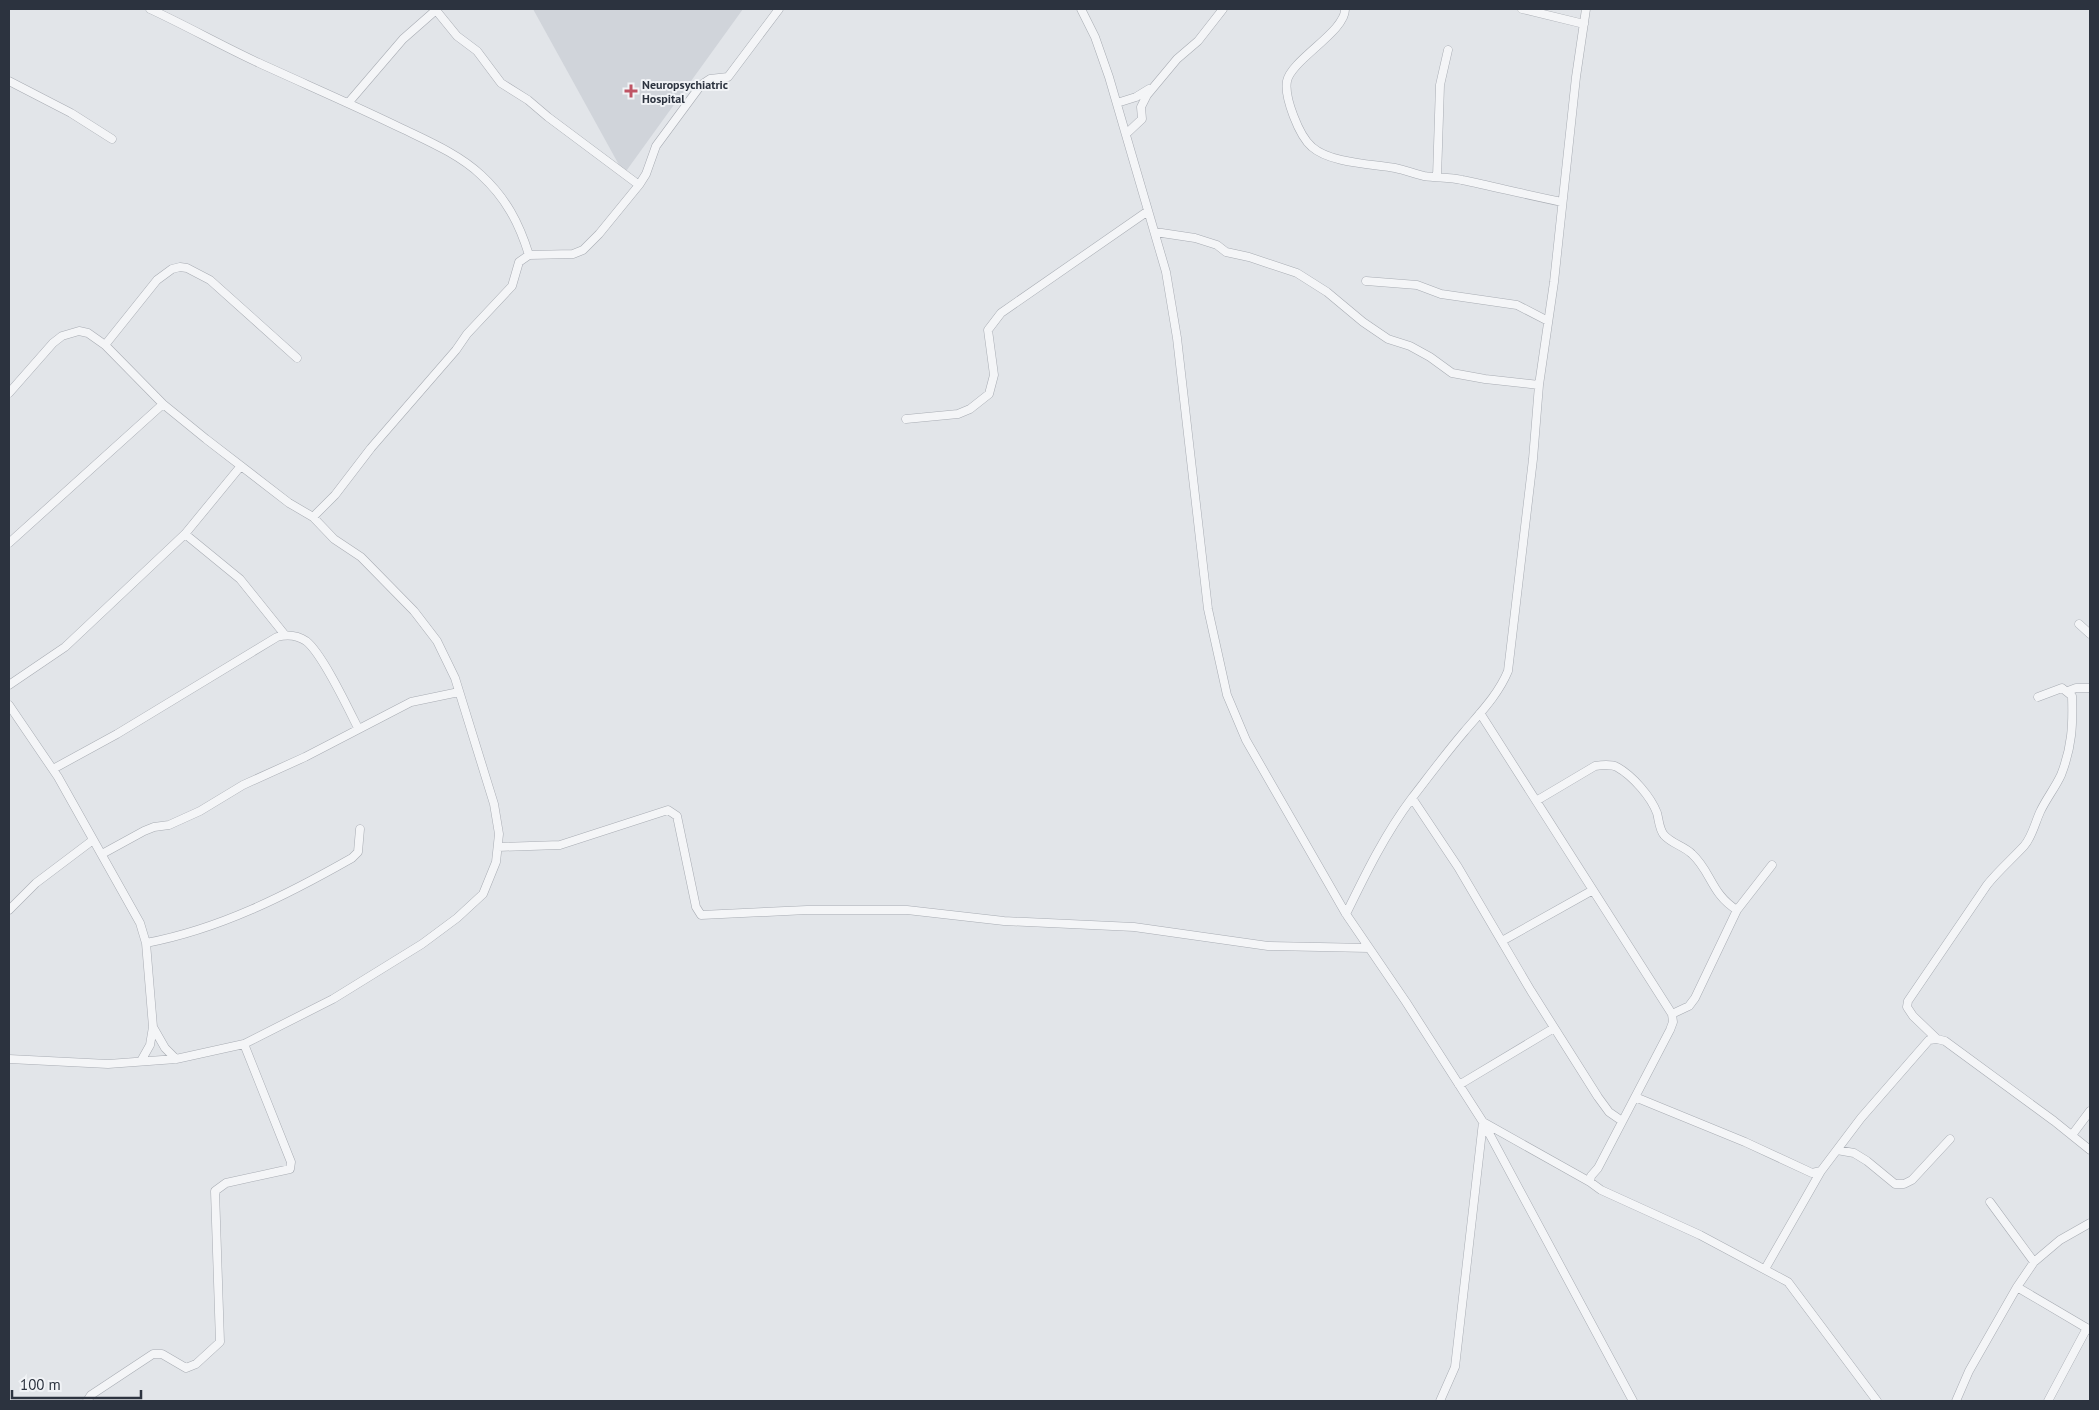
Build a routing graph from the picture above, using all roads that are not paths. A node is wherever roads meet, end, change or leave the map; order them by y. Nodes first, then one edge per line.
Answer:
1 (150, 9) edge
2 (435, 9) edge
3 (779, 9) edge
4 (1081, 9) edge
5 (1222, 9) edge
6 (1345, 9) edge
7 (1522, 9) edge
8 (1586, 9) edge
9 (1584, 24) junction
10 (1448, 50) dead end
11 (9, 81) edge
12 (1154, 86) junction
13 (349, 102) junction
14 (1117, 103) junction
15 (1126, 134) junction
16 (112, 139) dead end
17 (1437, 177) junction
18 (639, 186) junction
19 (1562, 202) junction
20 (1148, 211) junction
21 (1155, 232) junction
22 (529, 255) junction
23 (1366, 281) dead end
24 (1548, 321) junction
25 (105, 345) junction
26 (296, 358) dead end
27 (1540, 385) junction
28 (9, 393) edge
29 (163, 404) junction
30 (906, 419) dead end
31 (240, 467) junction
32 (313, 517) junction
33 (185, 534) junction
34 (9, 543) edge
35 (2079, 624) dead end
36 (2090, 634) edge
37 (285, 635) junction
38 (9, 685) edge
39 (2090, 688) edge
40 (2068, 691) junction
41 (459, 692) junction
42 (2038, 697) dead end
43 (9, 705) edge
44 (1480, 713) junction
45 (358, 728) junction
46 (53, 769) junction
47 (1412, 798) junction
48 (1536, 801) junction
49 (360, 829) dead end
50 (94, 840) junction
51 (498, 847) junction
52 (102, 854) junction
53 (1772, 865) dead end
54 (1593, 890) junction
55 (9, 910) edge
56 (1737, 910) junction
57 (1346, 914) junction
58 (1502, 941) junction
59 (146, 943) junction
60 (1369, 948) junction
61 (1672, 1014) junction
62 (153, 1027) junction
63 (1554, 1028) junction
64 (1937, 1038) junction
65 (244, 1044) junction
66 (9, 1059) edge
67 (176, 1059) junction
68 (141, 1061) junction
69 (1459, 1085) junction
70 (1635, 1097) junction
71 (2090, 1111) edge
72 (1622, 1120) junction
73 (1483, 1122) junction
74 (2072, 1135) junction
75 (1950, 1138) dead end
76 (1837, 1150) junction
77 (2090, 1150) edge
78 (1821, 1171) junction
79 (1590, 1182) junction
80 (1990, 1202) dead end
81 (2090, 1223) edge
82 (2034, 1262) junction
83 (1765, 1269) junction
84 (2017, 1287) junction
85 (2089, 1329) edge
86 (87, 1401) edge
87 (1440, 1401) edge
88 (1633, 1401) edge
89 (1877, 1401) edge
90 (1956, 1401) edge
91 (2048, 1401) edge

1 - 13 street
2 - 13 street
2 - 18 street
3 - 18 street
4 - 14 street
5 - 12 street
6 - 17 street
7 - 9 street
8 - 9 street
9 - 19 street
10 - 17 street
11 - 16 street
12 - 14 street
12 - 15 street
13 - 22 street
14 - 15 street
15 - 20 street
17 - 19 street
18 - 22 street
19 - 24 street
20 - 21 street
20 - 30 street
21 - 27 street
21 - 57 street
22 - 32 street
23 - 24 street
24 - 27 street
25 - 26 street
25 - 28 street
25 - 29 street
27 - 44 street
29 - 31 street
29 - 34 street
31 - 32 street
31 - 33 street
32 - 41 street
33 - 37 street
33 - 38 street
35 - 36 street
37 - 45 street
37 - 46 street
39 - 40 street
40 - 42 street
40 - 64 street
41 - 45 street
41 - 51 street
43 - 46 street
44 - 47 street
44 - 48 street
45 - 52 street
46 - 50 street
47 - 57 street
47 - 58 street
48 - 54 street
48 - 56 street
49 - 59 street
50 - 52 street
50 - 55 street
51 - 60 street
51 - 65 street
52 - 59 street
53 - 56 street
54 - 58 street
54 - 61 street
56 - 61 street
57 - 60 street
58 - 63 street
59 - 62 street
60 - 69 street
61 - 70 street
62 - 67 street
62 - 68 street
63 - 69 street
63 - 72 street
64 - 74 street
64 - 76 street
65 - 67 street
65 - 86 street
66 - 68 street
67 - 68 street
69 - 73 street
70 - 72 street
70 - 78 street
71 - 74 street
72 - 79 street
73 - 79 street
73 - 87 street
73 - 88 street
74 - 77 street
75 - 76 street
76 - 78 street
78 - 83 street
79 - 83 street
80 - 82 street
81 - 82 street
82 - 84 street
83 - 89 street
84 - 85 street
84 - 90 street
85 - 91 street

